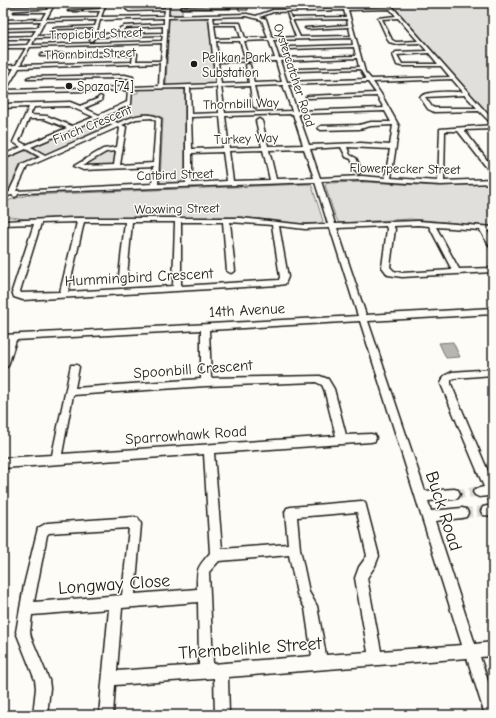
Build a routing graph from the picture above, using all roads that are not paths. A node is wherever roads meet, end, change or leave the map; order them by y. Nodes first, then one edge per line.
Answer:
1 (53, 3) edge
2 (85, 3) edge
3 (104, 3) edge
4 (129, 3) edge
5 (168, 3) edge
6 (344, 3) edge
7 (387, 3) edge
8 (3, 5) edge
9 (229, 5) edge
10 (183, 8) dead end
11 (392, 8) junction
12 (167, 9) junction
13 (102, 10) junction
14 (346, 10) junction
15 (70, 11) dead end
16 (286, 11) junction
17 (16, 12) dead end
18 (48, 12) junction
19 (231, 15) junction
20 (211, 16) junction
21 (399, 16) junction
22 (166, 17) junction
23 (256, 17) junction
24 (99, 18) junction
25 (348, 18) junction
26 (290, 19) junction
27 (44, 20) junction
28 (3, 21) edge
29 (212, 24) junction
30 (165, 25) junction
31 (351, 26) junction
32 (96, 27) junction
33 (55, 28) dead end
34 (308, 28) dead end
35 (38, 29) junction
36 (3, 30) edge
37 (165, 34) junction
38 (120, 35) junction
39 (93, 36) junction
40 (354, 37) junction
41 (3, 38) edge
42 (34, 38) junction
43 (270, 38) junction
44 (298, 38) junction
45 (243, 39) junction
46 (214, 40) junction
47 (164, 42) junction
48 (392, 42) junction
49 (422, 42) junction
50 (90, 44) junction
51 (384, 44) dead end
52 (29, 46) junction
53 (357, 46) junction
54 (3, 47) edge
55 (290, 48) dead end
56 (431, 52) junction
57 (87, 54) junction
58 (246, 54) dead end
59 (42, 55) dead end
60 (360, 57) junction
61 (277, 59) junction
62 (217, 61) junction
63 (162, 62) junction
64 (134, 63) junction
65 (83, 65) junction
66 (248, 65) dead end
67 (442, 65) junction
68 (17, 66) junction
69 (3, 67) edge
70 (362, 68) junction
71 (298, 70) dead end
72 (79, 77) junction
73 (11, 78) junction
74 (29, 78) dead end
75 (453, 78) junction
76 (3, 79) edge
77 (369, 81) junction
78 (252, 84) junction
79 (285, 84) junction
80 (188, 86) junction
81 (219, 86) junction
82 (161, 87) junction
83 (130, 88) junction
84 (74, 90) junction
85 (3, 92) edge
86 (467, 93) junction
87 (379, 94) junction
88 (100, 97) dead end
89 (308, 97) dead end
90 (32, 105) junction
91 (3, 106) edge
92 (256, 106) dead end
93 (80, 108) junction
94 (387, 109) junction
95 (481, 110) junction
96 (294, 113) junction
97 (222, 115) junction
98 (100, 116) junction
99 (188, 116) junction
100 (26, 117) junction
101 (259, 121) dead end
102 (395, 123) junction
103 (493, 123) edge
104 (116, 124) junction
105 (493, 127) edge
106 (72, 128) junction
107 (321, 128) dead end
108 (460, 128) junction
109 (343, 145) junction
110 (26, 147) junction
111 (305, 147) junction
112 (392, 147) junction
113 (266, 148) junction
114 (120, 149) junction
115 (226, 150) junction
116 (188, 151) junction
117 (43, 156) junction
118 (3, 157) edge
119 (156, 165) junction
120 (117, 166) junction
121 (359, 172) dead end
122 (493, 172) edge
123 (317, 180) junction
124 (388, 180) junction
125 (493, 181) edge
126 (273, 182) junction
127 (441, 183) junction
128 (230, 184) junction
129 (189, 185) junction
130 (155, 187) junction
131 (14, 194) junction
132 (3, 195) edge
133 (3, 200) edge
134 (3, 219) edge
135 (81, 220) junction
136 (226, 220) junction
137 (38, 221) junction
138 (129, 221) junction
139 (178, 221) junction
140 (22, 222) junction
141 (3, 223) edge
142 (275, 224) junction
143 (389, 224) junction
144 (431, 224) junction
145 (332, 226) junction
146 (482, 228) junction
147 (493, 229) edge
148 (493, 245) edge
149 (493, 270) edge
150 (231, 271) dead end
151 (456, 271) junction
152 (123, 276) dead end
153 (176, 290) junction
154 (63, 295) junction
155 (493, 312) edge
156 (363, 318) junction
157 (205, 326) junction
158 (8, 338) edge
159 (3, 366) edge
160 (74, 367) dead end
161 (493, 372) edge
162 (206, 382) junction
163 (70, 392) junction
164 (371, 438) dead end
165 (342, 440) junction
166 (209, 449) junction
167 (56, 459) junction
168 (3, 463) edge
169 (479, 492) tunnel mouth
170 (492, 493) edge
171 (454, 494) tunnel mouth
172 (421, 496) junction
173 (462, 513) tunnel mouth
174 (427, 517) junction
175 (294, 549) junction
176 (216, 555) junction
177 (203, 595) junction
178 (122, 601) junction
179 (28, 609) junction
180 (493, 649) edge
181 (471, 652) junction
182 (376, 658) junction
183 (320, 662) junction
184 (206, 670) junction
185 (221, 670) junction
186 (109, 679) junction
187 (40, 715) edge
188 (106, 715) edge
189 (222, 715) edge
190 (492, 715) edge

1 - 2 street
1 - 8 street
1 - 18 street
3 - 13 street
4 - 12 street
5 - 12 street
6 - 14 street
7 - 11 street
9 - 10 street
9 - 19 street
11 - 14 street
11 - 21 street
12 - 22 street
13 - 15 street
13 - 24 street
14 - 16 street
14 - 25 street
16 - 23 street
16 - 26 street
17 - 18 street
18 - 27 street
19 - 20 street, Oystercatcher Road
19 - 23 street, Oystercatcher Road
20 - 22 street, Oystercatcher Road
20 - 29 street
21 - 48 street
21 - 49 street
22 - 24 street, Oystercatcher Road
22 - 30 street
23 - 43 street, Oystercatcher Road
24 - 27 street, Oystercatcher Road
24 - 32 street
25 - 26 street
25 - 31 street
26 - 44 street
27 - 28 street, Oystercatcher Road
27 - 35 street
29 - 45 street
29 - 46 street
30 - 37 street
30 - 38 street
31 - 34 street
31 - 40 street
32 - 33 street
32 - 39 street
35 - 36 street
35 - 42 street
37 - 38 street
37 - 47 street
38 - 39 street
39 - 42 street
39 - 50 street
40 - 44 street
40 - 53 street
41 - 42 street
42 - 52 street
43 - 44 street
43 - 45 street
43 - 61 street, Oystercatcher Road
45 - 46 street
45 - 58 street
46 - 62 street
47 - 50 street, Tropicbird Street
47 - 63 street
48 - 49 street
48 - 51 street
49 - 56 street
50 - 52 street, Tropicbird Street
50 - 57 street
52 - 54 street, Tropicbird Street
52 - 68 street
53 - 55 street
53 - 60 street
56 - 67 street
56 - 67 street
57 - 59 street
57 - 64 street
57 - 65 street
60 - 61 street
60 - 70 street
61 - 62 street
61 - 79 street, Oystercatcher Road
62 - 81 street
63 - 64 street, Thornbird Street
63 - 82 street
64 - 65 street, Thornbird Street
65 - 68 street, Thornbird Street
65 - 72 street
66 - 78 street
67 - 75 street
68 - 69 street, Thornbird Street
68 - 73 street
70 - 71 street
70 - 77 street
72 - 74 street
72 - 83 street
72 - 84 street
73 - 76 street
73 - 85 street
75 - 77 street
75 - 86 street
77 - 79 street
77 - 87 street
78 - 79 street
78 - 81 street
78 - 92 street
79 - 96 street, Oystercatcher Road
80 - 81 street
80 - 82 street
80 - 99 street
81 - 97 street
82 - 83 street
83 - 84 street
83 - 98 street
84 - 85 street
86 - 95 street
86 - 95 street
87 - 89 street
87 - 94 street
88 - 93 street
90 - 91 street
90 - 93 street
90 - 100 street
93 - 98 street
94 - 96 street, Thornbill Way
94 - 102 street
95 - 103 street
96 - 97 street, Thornbill Way
96 - 111 street, Oystercatcher Road
97 - 99 street, Thornbill Way
97 - 115 street
98 - 104 street
98 - 106 street
99 - 116 street
100 - 106 street
100 - 110 street
101 - 113 street
102 - 107 street
102 - 112 street
104 - 114 street
104 - 117 street, Finch Crescent
104 - 119 street, Finch Crescent
105 - 108 street
106 - 110 street
108 - 122 street
108 - 127 street
109 - 111 street, Turkey Way
109 - 112 street, Turkey Way
109 - 121 street
110 - 117 street
110 - 118 street
111 - 113 street, Turkey Way
111 - 123 street, Oystercatcher Road
112 - 124 street
113 - 115 street, Turkey Way
113 - 126 street
114 - 120 street
114 - 120 street
115 - 116 street, Turkey Way
115 - 128 street
116 - 129 street
117 - 131 street, Finch Crescent
119 - 120 street
119 - 130 street, Finch Crescent
123 - 124 street, Flowerpecker Street
123 - 126 street, Catbird Street
123 - 145 street, Oystercatcher Road
124 - 127 street, Flowerpecker Street
125 - 127 street, Flowerpecker Street
126 - 128 street, Catbird Street
128 - 129 street, Catbird Street
129 - 130 street, Catbird Street
130 - 131 street, Catbird Street
131 - 132 street, Catbird Street
131 - 133 street, Catbird Street
134 - 140 street, Waxwing Street
135 - 137 street, Waxwing Street
135 - 138 street, Waxwing Street
135 - 154 street
136 - 139 street, Waxwing Street
136 - 142 street, Waxwing Street
136 - 150 street
137 - 140 street, Waxwing Street
137 - 154 street, Hummingbird Crescent
138 - 139 street, Waxwing Street
138 - 152 street
139 - 153 street
140 - 141 street, Waxwing Street
142 - 145 street, Waxwing Street
142 - 153 street, Hummingbird Crescent
143 - 144 street, Waxwing Street
143 - 145 street, Waxwing Street
143 - 151 street
144 - 146 street, Waxwing Street
144 - 151 street
145 - 156 street, Oystercatcher Road
146 - 147 street, Waxwing Street
146 - 148 street
149 - 151 street
153 - 154 street, Hummingbird Crescent
155 - 156 street, 14th Avenue
156 - 157 street, 14th Avenue
156 - 172 street, Buck Road
157 - 158 street, 14th Avenue
157 - 162 street
158 - 159 street
160 - 163 street
161 - 170 street
162 - 163 street, Spoonbill Crescent
162 - 165 street, Spoonbill Crescent
163 - 167 street
164 - 165 street, Sparrowhawk Road
165 - 166 street, Sparrowhawk Road
166 - 167 street, Sparrowhawk Road
166 - 176 street
167 - 168 street, Sparrowhawk Road
169 - 170 street
171 - 172 street
172 - 174 street, Buck Road
173 - 174 street
174 - 181 street, Buck Road
175 - 176 street
175 - 182 street
175 - 183 street
176 - 177 street
177 - 178 street, Longway Close
177 - 184 street
178 - 179 street, Longway Close
178 - 179 street
178 - 186 street
179 - 187 street
180 - 181 street, Thembelihle Street
181 - 182 street, Thembelihle Street
181 - 190 street, Buck Road
182 - 183 street, Thembelihle Street
183 - 185 street, Thembelihle Street
184 - 185 street, Thembelihle Street
184 - 186 street, Thembelihle Street
185 - 189 street
186 - 188 street

